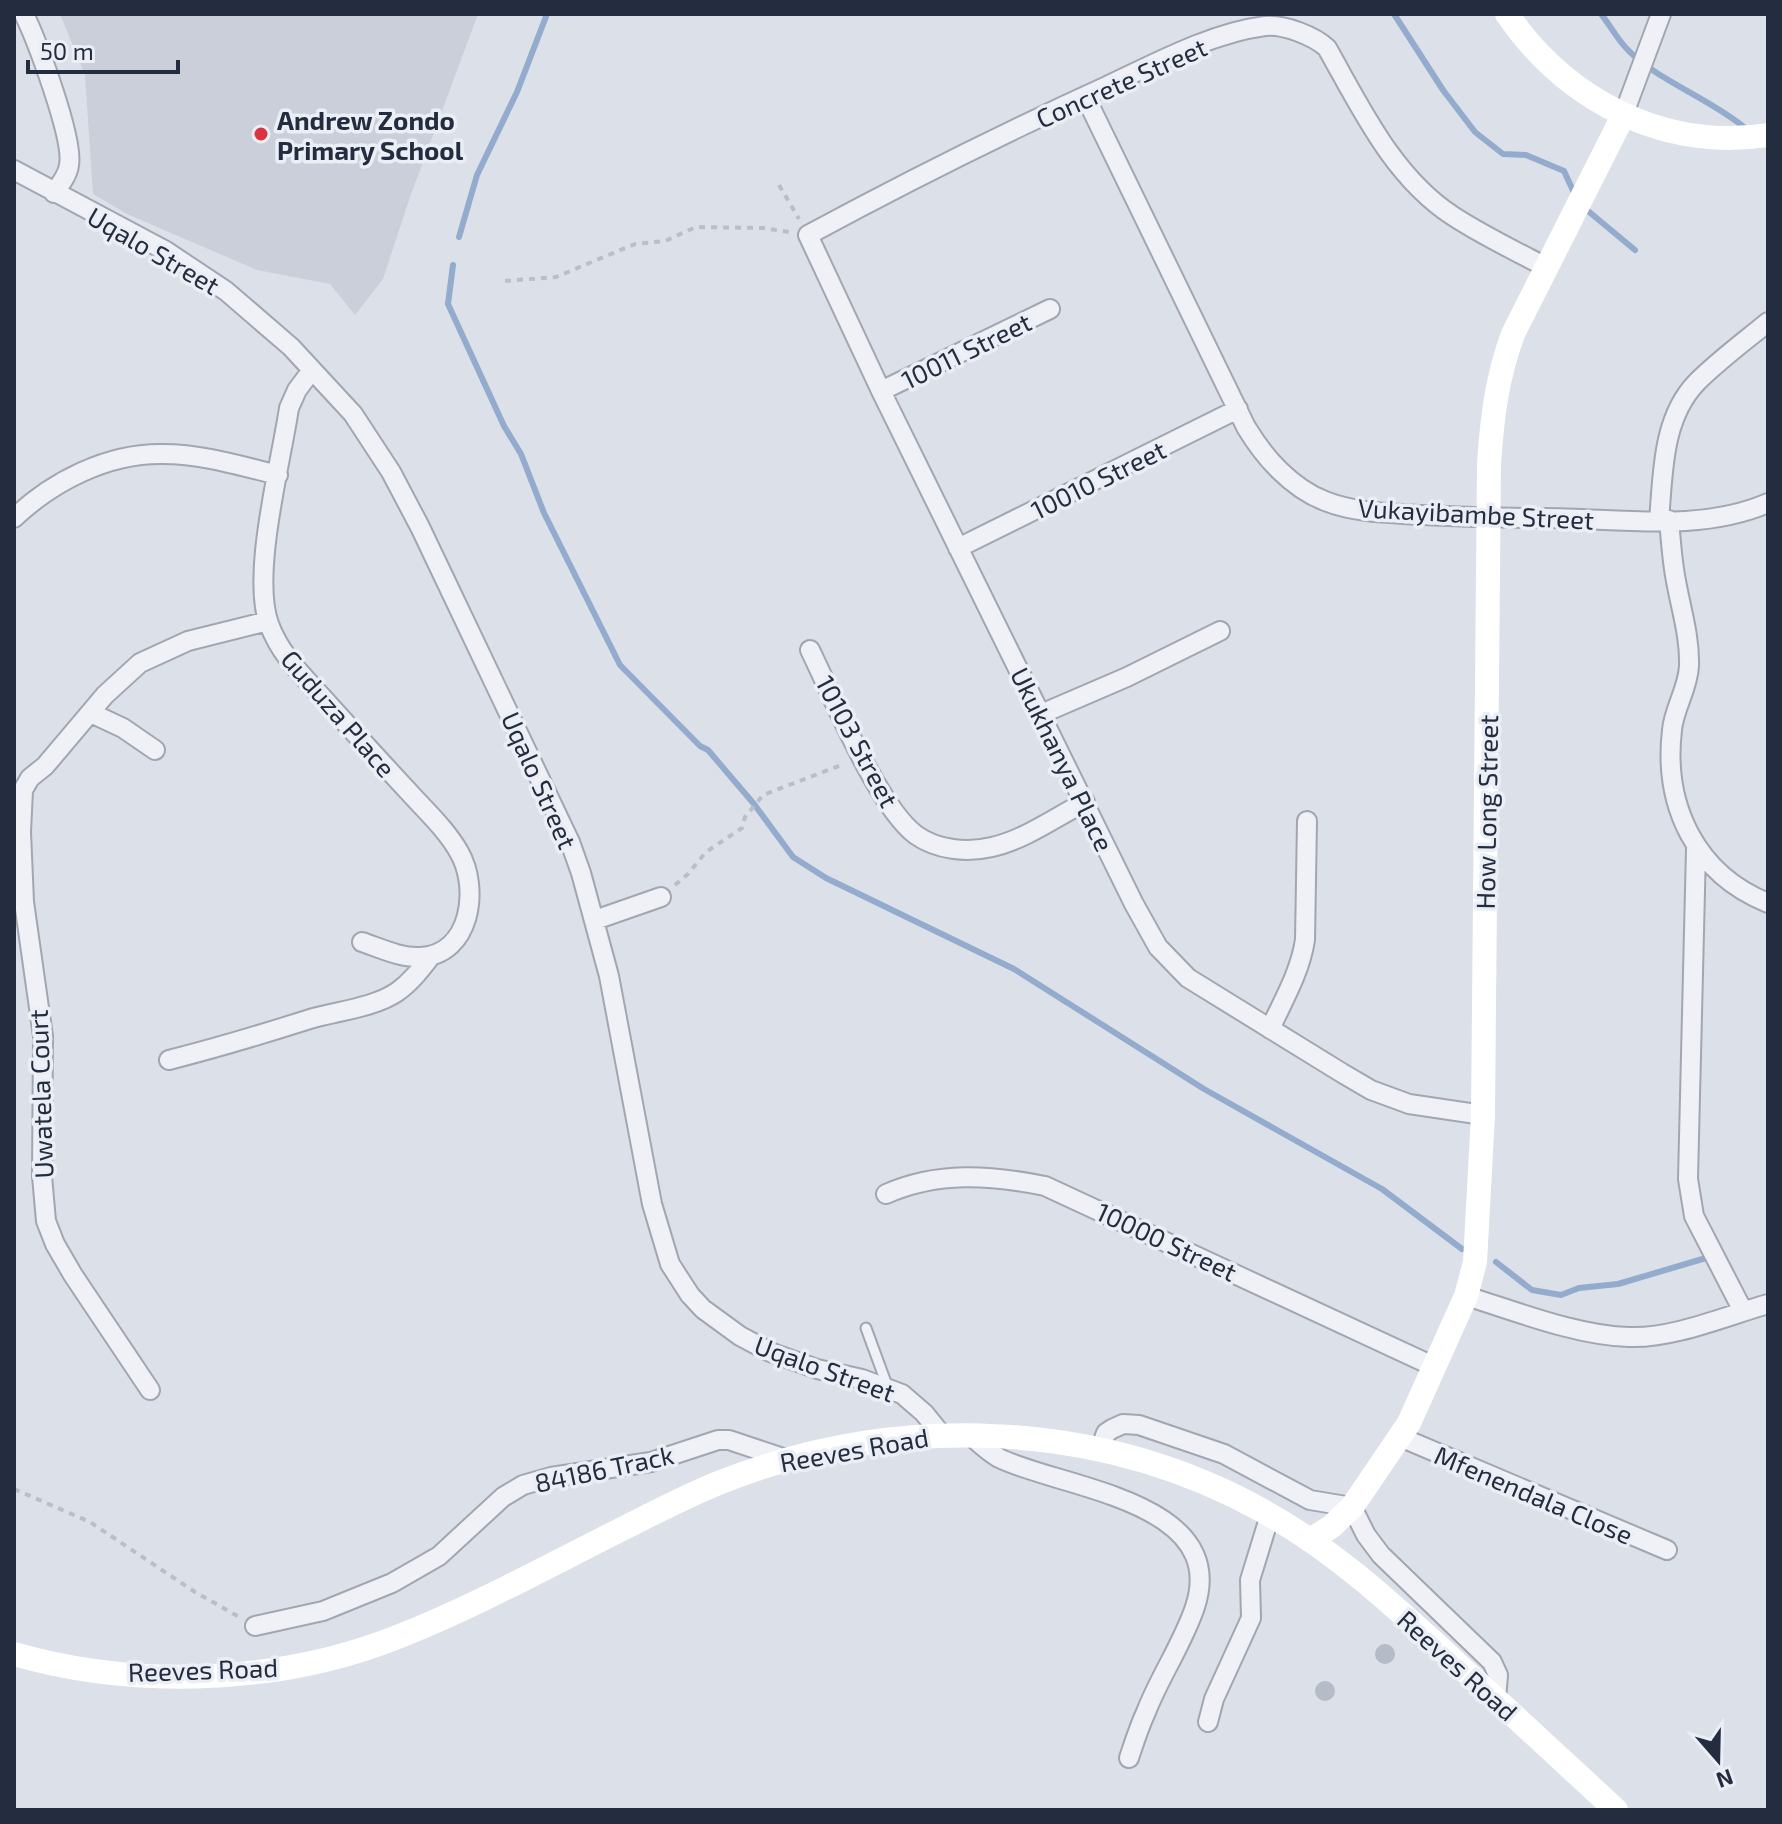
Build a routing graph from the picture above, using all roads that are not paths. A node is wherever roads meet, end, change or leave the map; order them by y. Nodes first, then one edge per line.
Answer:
1 (24, 14) edge
2 (1507, 14) edge
3 (1661, 14) edge
4 (1085, 96) junction
5 (1623, 116) junction
6 (1768, 135) edge
7 (14, 170) edge
8 (54, 193) junction
9 (808, 235) joint
10 (1546, 267) junction
11 (1050, 309) dead end
12 (1768, 322) edge
13 (312, 370) junction
14 (881, 391) junction
15 (1238, 409) junction
16 (278, 475) junction
17 (1768, 503) edge
18 (14, 518) edge
19 (1489, 519) junction
20 (1664, 521) junction
21 (958, 548) junction
22 (268, 621) junction
23 (1220, 631) dead end
24 (810, 650) dead end
25 (91, 713) junction
26 (1041, 714) junction
27 (155, 750) dead end
28 (1085, 802) junction
29 (1307, 821) dead end
30 (1696, 849) junction
31 (661, 897) road end
32 (1768, 903) edge
33 (595, 920) junction
34 (362, 942) dead end
35 (431, 956) junction
36 (1270, 1029) junction
37 (169, 1060) dead end
38 (1483, 1115) junction
39 (886, 1194) dead end
40 (1466, 1296) junction
41 (1768, 1304) edge
42 (1743, 1311) junction
43 (866, 1328) dead end
44 (1435, 1367) junction
45 (888, 1388) junction
46 (150, 1390) dead end
47 (941, 1434) junction
48 (970, 1435) junction
49 (1400, 1437) junction
50 (1100, 1450) junction
51 (786, 1459) junction
52 (1352, 1507) junction
53 (1270, 1515) junction
54 (1310, 1540) junction
55 (1667, 1550) dead end
56 (255, 1626) road end
57 (14, 1654) edge
58 (1496, 1699) junction
59 (1208, 1722) dead end
60 (1129, 1758) dead end
61 (1616, 1810) edge

1 - 8 street
2 - 5 street
3 - 5 street
4 - 9 street, Concrete Street
4 - 10 street, Concrete Street
4 - 15 street, Vukayibambe Street
5 - 6 street
5 - 10 street, How Long Street
7 - 8 street, Uqalo Street
8 - 13 street, Uqalo Street
9 - 14 street, Ukukhanya Place
10 - 19 street, How Long Street
11 - 14 street, 10011 Street
12 - 20 street
13 - 16 street, Guduza Place
13 - 33 street, Uqalo Street
14 - 21 street, Ukukhanya Place
15 - 19 street, Vukayibambe Street
15 - 21 street, 10010 Street
16 - 18 street
16 - 22 street, Guduza Place
17 - 20 street, Vukayibambe Street
19 - 20 street, Vukayibambe Street
19 - 38 street, How Long Street
20 - 30 street
21 - 26 street, Ukukhanya Place
22 - 25 street, Uwatela Court
22 - 35 street, Guduza Place
23 - 26 street
24 - 28 street, 10103 Street
25 - 27 street
25 - 46 street, Uwatela Court
26 - 28 street, Ukukhanya Place
28 - 36 street, Ukukhanya Place
29 - 36 street
30 - 32 street
30 - 42 street
31 - 33 street
33 - 45 street, Uqalo Street
34 - 35 street
35 - 37 street
36 - 38 street, Ukukhanya Place
38 - 40 street, How Long Street
39 - 44 street, 10000 Street
40 - 42 street
40 - 44 street, How Long Street
41 - 42 street
43 - 45 lane
44 - 49 street, How Long Street
45 - 47 street, Uqalo Street
47 - 48 street, Reeves Road
47 - 51 street, Reeves Road
48 - 50 street, Reeves Road
48 - 60 street
49 - 52 street, How Long Street
49 - 55 street, Mfenendala Close
50 - 52 street
50 - 53 street, Reeves Road
51 - 56 street, 84186 Track
51 - 57 street, Reeves Road
52 - 54 street, How Long Street
52 - 58 street
53 - 54 street, Reeves Road
53 - 59 street
54 - 58 street, Reeves Road
58 - 61 street, Reeves Road

